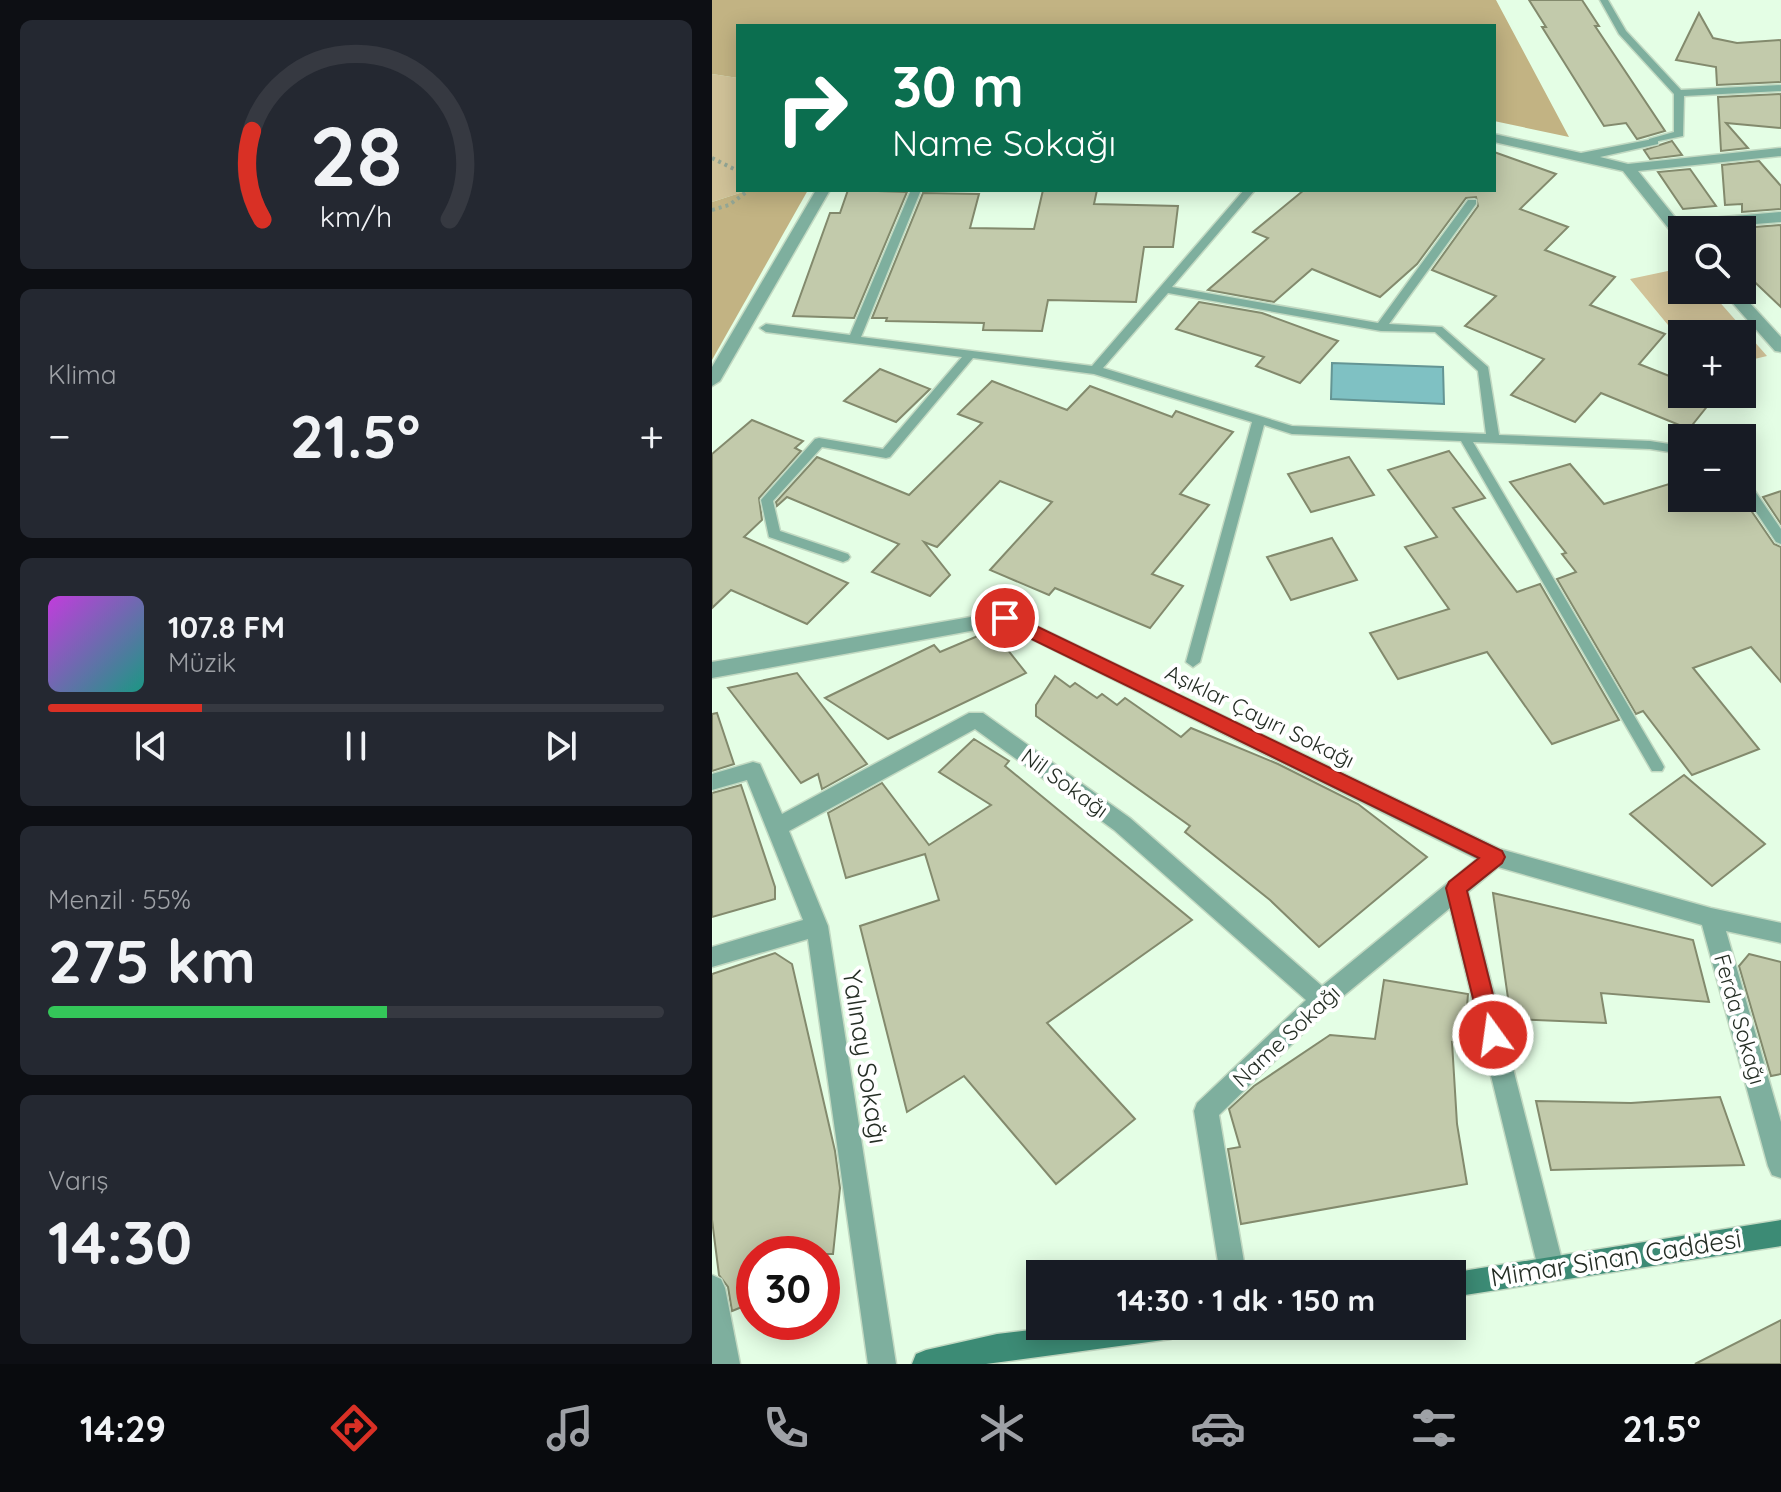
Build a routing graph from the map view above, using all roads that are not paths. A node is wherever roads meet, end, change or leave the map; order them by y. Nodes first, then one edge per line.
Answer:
1 (1604, 0) edge
2 (1781, 88) edge
3 (1679, 93) junction
4 (1496, 138) edge
5 (1653, 141) joint
6 (1781, 152) edge
7 (1580, 157) junction
8 (1628, 168) junction
9 (822, 192) edge
10 (915, 192) edge
11 (1248, 192) edge
12 (1472, 202) dead end
13 (1781, 217) edge
14 (1668, 219) edge
15 (1756, 220) edge
16 (1165, 289) junction
17 (1741, 304) edge
18 (1781, 323) edge
19 (1760, 325) junction
20 (743, 326) junction
21 (1381, 327) junction
22 (766, 328) joint
23 (854, 339) junction
24 (1781, 347) edge
25 (970, 354) junction
26 (1095, 370) junction
27 (712, 381) edge
28 (1259, 420) junction
29 (1465, 438) junction
30 (1493, 439) junction
31 (1668, 448) edge
32 (1756, 502) edge
33 (1781, 539) edge
34 (843, 557) dead end
35 (1193, 662) dead end
36 (712, 670) edge
37 (1657, 767) dead end
38 (712, 782) edge
39 (776, 827) junction
40 (1495, 857) junction
41 (1456, 888) junction
42 (1711, 918) junction
43 (817, 926) junction
44 (1781, 933) edge
45 (712, 957) edge
46 (1322, 1000) junction
47 (1781, 1166) edge
48 (1781, 1233) edge
49 (1231, 1260) edge
50 (1551, 1268) junction
51 (1466, 1282) edge
52 (712, 1288) edge
53 (1060, 1340) edge
54 (726, 1364) edge
55 (882, 1364) edge
56 (926, 1364) edge

1 - 3 lane
2 - 3 lane
3 - 5 lane
4 - 7 street
5 - 7 street
6 - 8 street
7 - 8 street
8 - 14 street
9 - 20 street
10 - 23 lane
11 - 16 lane
12 - 21 lane
13 - 15 street
16 - 21 lane
16 - 26 lane
17 - 19 street
18 - 19 street
19 - 24 street
20 - 22 street
20 - 27 street
21 - 30 lane
22 - 23 lane
23 - 25 lane
25 - 26 lane
25 - 34 lane
26 - 28 lane
28 - 29 lane
28 - 35 lane
29 - 30 lane
29 - 37 lane
30 - 31 lane
32 - 33 lane
36 - 40 street, Aşıklar Çayırı Sokağı
38 - 39 street, Yalınay Sokağı
39 - 43 street, Yalınay Sokağı
39 - 46 street, Nil Sokağı
40 - 41 street, Name Sokağı
40 - 42 street, Aşıklar Çayırı Sokağı
41 - 46 street, Name Sokağı
41 - 50 street
42 - 44 street, Aşıklar Çayırı Sokağı
42 - 47 street, Ferda Sokağı
43 - 45 street
43 - 55 street, Yalınay Sokağı
46 - 49 street, Name Sokağı
48 - 50 main road, Mimar Sinan Caddesi
50 - 51 main road, Mimar Sinan Caddesi
52 - 54 street
53 - 56 main road

